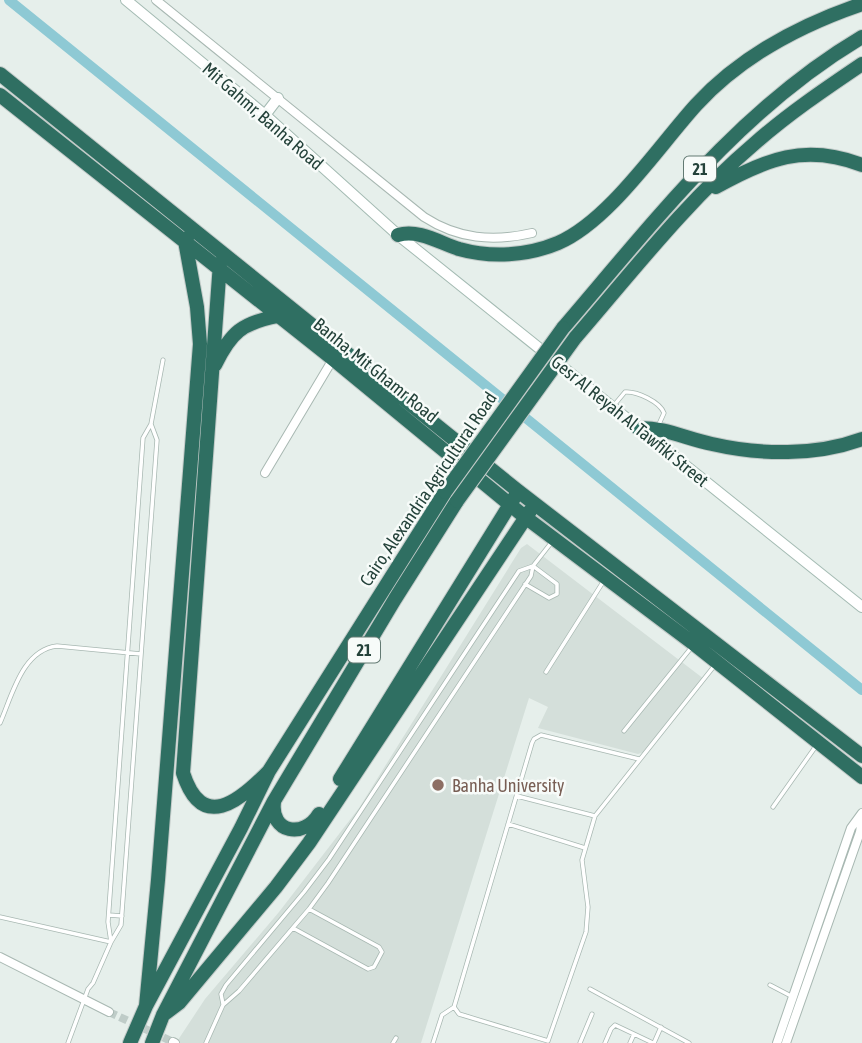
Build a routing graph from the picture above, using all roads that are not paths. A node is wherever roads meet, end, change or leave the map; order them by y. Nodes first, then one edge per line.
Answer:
1 (126, 0) edge
2 (156, 0) edge
3 (862, 4) edge
4 (862, 37) edge
5 (862, 64) edge
6 (0, 74) edge
7 (0, 95) edge
8 (278, 98) junction
9 (43, 108) junction
10 (265, 115) junction
11 (33, 122) junction
12 (862, 165) edge
13 (700, 196) junction
14 (193, 228) junction
15 (532, 233) dead end
16 (398, 234) junction
17 (185, 242) junction
18 (221, 250) junction
19 (219, 270) junction
20 (278, 316) junction
21 (333, 359) junction
22 (163, 360) dead end
23 (210, 376) junction
24 (612, 407) junction
25 (151, 424) junction
26 (648, 432) junction
27 (862, 439) edge
28 (265, 473) dead end
29 (485, 484) junction
30 (518, 491) junction
31 (534, 504) junction
32 (510, 505) junction
33 (525, 517) junction
34 (564, 527) junction
35 (493, 533) junction
36 (554, 539) junction
37 (533, 566) junction
38 (606, 577) junction
39 (525, 584) junction
40 (862, 607) edge
41 (694, 644) junction
42 (128, 653) junction
43 (141, 654) junction
44 (717, 662) junction
45 (546, 672) dead end
46 (0, 723) edge
47 (624, 731) dead end
48 (819, 742) junction
49 (862, 756) edge
50 (639, 759) junction
51 (269, 771) junction
52 (862, 777) edge
53 (517, 796) junction
54 (274, 801) junction
55 (773, 807) dead end
56 (595, 816) junction
57 (862, 816) edge
58 (509, 824) junction
59 (585, 848) junction
60 (309, 909) junction
61 (109, 915) junction
62 (122, 916) junction
63 (0, 917) edge
64 (293, 928) junction
65 (111, 942) junction
66 (0, 957) edge
67 (770, 985) dead end
68 (590, 989) dead end
69 (793, 997) junction
70 (84, 999) junction
71 (223, 1005) junction
72 (146, 1006) junction
73 (454, 1007) junction
74 (109, 1012) tunnel mouth
75 (592, 1014) dead end
76 (163, 1015) junction
77 (660, 1027) junction
78 (634, 1034) junction
79 (548, 1042) edge
80 (68, 1043) edge
81 (130, 1043) edge
82 (152, 1043) edge
83 (206, 1043) edge
84 (433, 1043) edge
85 (580, 1043) edge
86 (605, 1043) edge
87 (630, 1043) edge
88 (654, 1043) edge
89 (689, 1043) edge
90 (777, 1043) edge
91 (786, 1043) edge

1 - 10 main road, Mit Gahmr, Banha Road
2 - 8 street
3 - 16 highway
4 - 51 highway, Cairo, Alexandria Agricultural Road / 21, bridge
5 - 13 highway, Cairo, Alexandria Agricultural Road / 21
6 - 9 highway, Banha, Mit Ghamr Road
7 - 11 highway, Banha, Mit Ghamr Road
8 - 10 main road
8 - 15 street
9 - 11 highway
9 - 14 highway, Banha, Mit Ghamr Road
10 - 16 main road, Mit Gahmr, Banha Road
11 - 17 highway, Banha, Mit Ghamr Road
12 - 13 highway
13 - 54 highway, Cairo, Alexandria Agricultural Road / 21, bridge
14 - 17 highway
14 - 18 highway, Banha, Mit Ghamr Road
16 - 24 main road, Gesr Al Reyah Al Tawfiki Street
17 - 19 highway, Banha, Mit Ghamr Road
17 - 72 highway
18 - 19 highway
18 - 30 highway, Banha, Mit Ghamr Road
19 - 20 highway, Banha, Mit Ghamr Road
19 - 23 highway
20 - 21 highway, Banha, Mit Ghamr Road
20 - 23 highway
21 - 28 street
21 - 29 highway, Banha, Mit Ghamr Road
22 - 25 lane
23 - 51 highway
24 - 26 main road, Gesr Al Reyah Al Tawfiki Street
24 - 26 lane
25 - 42 lane
25 - 43 lane
26 - 27 highway
26 - 40 main road, Gesr Al Reyah Al Tawfiki Street
29 - 32 highway, Banha, Mit Ghamr Road
29 - 35 highway
30 - 31 highway, Banha, Mit Ghamr Road
30 - 32 highway
31 - 33 highway
31 - 34 highway, Banha, Mit Ghamr Road
32 - 33 highway, Banha, Mit Ghamr Road
32 - 35 highway
33 - 36 highway, Banha, Mit Ghamr Road
33 - 76 highway
34 - 36 lane
34 - 49 highway, Banha, Mit Ghamr Road
35 - 54 highway
36 - 37 lane
36 - 38 highway, Banha, Mit Ghamr Road
37 - 39 lane
37 - 39 lane
37 - 71 lane
38 - 41 highway, Banha, Mit Ghamr Road
38 - 45 lane
39 - 60 lane
41 - 44 highway, Banha, Mit Ghamr Road
41 - 47 lane
42 - 43 lane
42 - 46 lane
42 - 61 lane
43 - 62 lane
44 - 48 highway, Banha, Mit Ghamr Road
44 - 50 lane
48 - 52 highway, Banha, Mit Ghamr Road
48 - 55 lane
50 - 53 lane
50 - 56 lane
51 - 72 highway, Cairo, Alexandria Agricultural Road / 21
53 - 56 lane
53 - 58 lane
54 - 76 highway, Cairo, Alexandria Agricultural Road / 21
56 - 59 lane
57 - 69 street
57 - 91 street
58 - 59 lane
58 - 73 lane
59 - 79 lane
60 - 64 lane
60 - 64 lane
61 - 62 lane
61 - 65 lane
62 - 65 lane
63 - 65 lane
64 - 71 lane
65 - 70 lane
66 - 70 street
67 - 69 lane
68 - 77 lane
69 - 90 street
70 - 74 street
70 - 80 lane
71 - 83 lane
72 - 81 highway, Cairo, Alexandria Agricultural Road / 21
73 - 79 lane
73 - 84 lane
75 - 85 lane
76 - 82 highway, Cairo, Alexandria Agricultural Road / 21
77 - 88 lane
77 - 89 lane
78 - 86 lane
78 - 87 lane
78 - 88 lane

